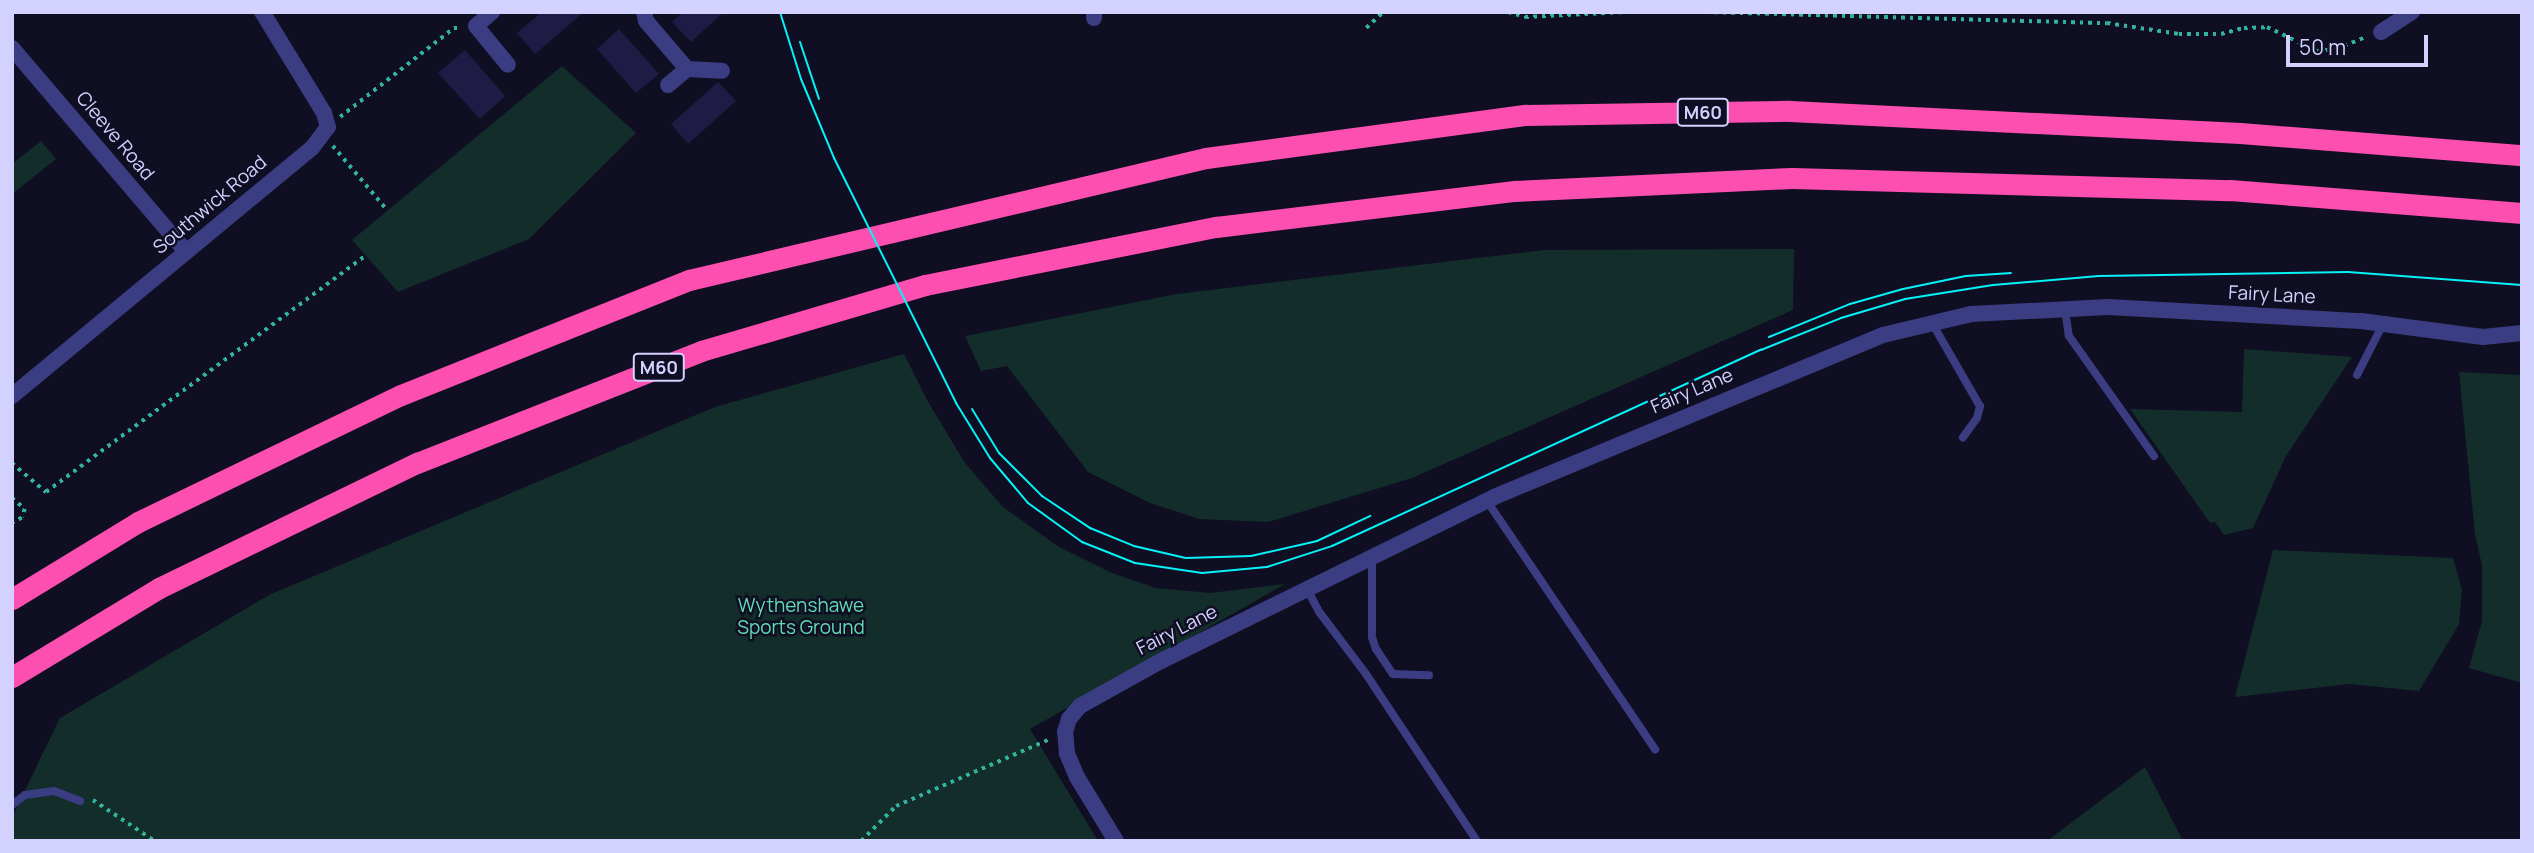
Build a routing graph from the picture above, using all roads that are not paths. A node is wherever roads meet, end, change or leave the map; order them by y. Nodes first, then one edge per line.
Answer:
1 (262, 12) edge
2 (492, 12) edge
3 (644, 12) edge
4 (2409, 13) edge
5 (2382, 32) road end
6 (12, 48) edge
7 (508, 65) dead end
8 (687, 68) junction
9 (722, 71) dead end
10 (668, 85) dead end
11 (2522, 155) edge
12 (2522, 213) edge
13 (186, 252) junction
14 (2066, 309) junction
15 (1932, 323) junction
16 (2383, 324) junction
17 (2522, 333) edge
18 (2357, 374) dead end
19 (12, 396) edge
20 (1964, 437) dead end
21 (2154, 456) dead end
22 (1486, 500) junction
23 (1371, 557) junction
24 (1307, 589) junction
25 (12, 599) edge
26 (1429, 675) dead end
27 (12, 677) edge
28 (1656, 749) dead end
29 (80, 801) dead end
30 (12, 804) edge
31 (1116, 841) edge
32 (1477, 841) edge

1 - 13 street, Southwick Road
2 - 7 street
3 - 8 street
4 - 5 street
6 - 13 street, Cleeve Road
8 - 9 street
8 - 10 street
11 - 25 highway, M60
12 - 27 highway, M60
13 - 19 street, Southwick Road
14 - 15 street, Fairy Lane
14 - 16 street, Fairy Lane
14 - 21 lane
15 - 20 lane
15 - 22 street, Fairy Lane
16 - 17 street, Fairy Lane
16 - 18 lane
22 - 23 street, Fairy Lane
22 - 28 lane
23 - 24 street, Fairy Lane
23 - 26 lane
24 - 31 street, Fairy Lane
24 - 32 lane
29 - 30 lane

